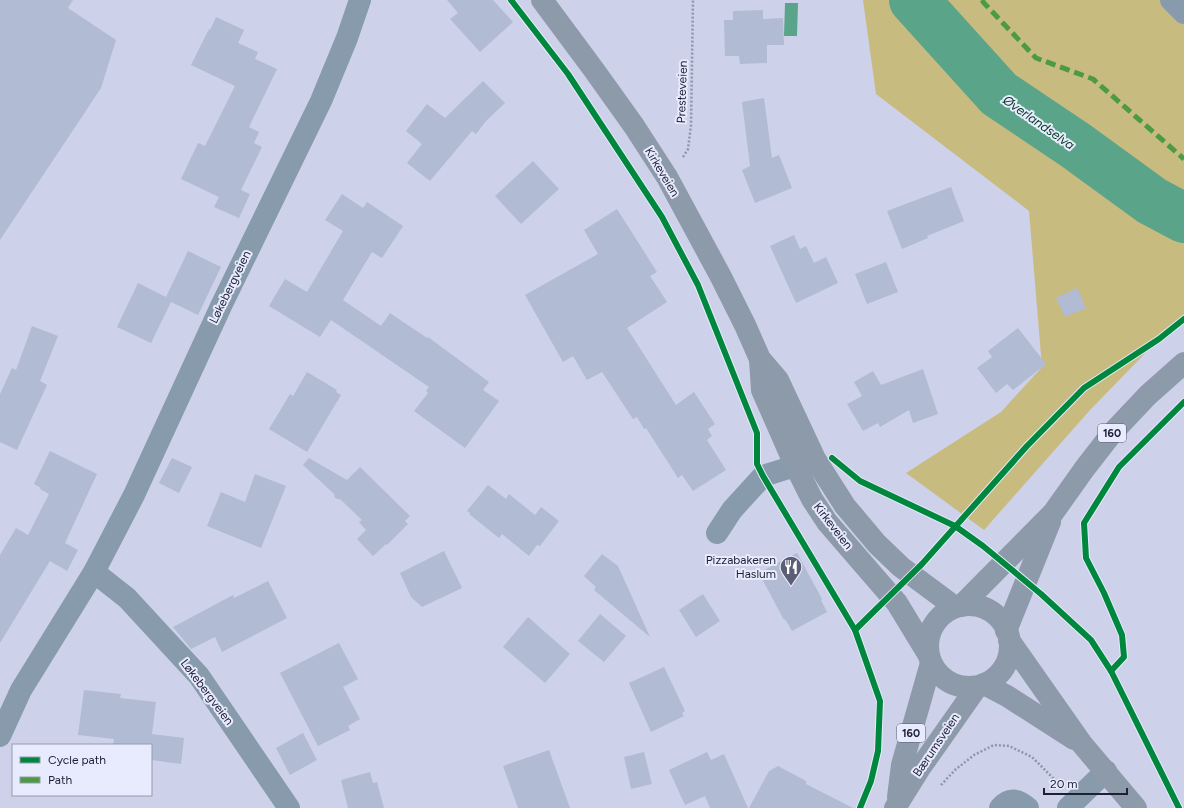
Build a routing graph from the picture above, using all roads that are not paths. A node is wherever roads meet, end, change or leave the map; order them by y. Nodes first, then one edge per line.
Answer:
1 (360, 0) edge
2 (542, 0) edge
3 (1171, 0) edge
4 (1184, 13) edge
5 (760, 359) junction
6 (1184, 363) edge
7 (815, 459) junction
8 (795, 465) junction
9 (1053, 513) junction
10 (717, 533) dead end
11 (94, 572) junction
12 (958, 607) junction
13 (1008, 635) junction
14 (930, 658) junction
15 (980, 685) junction
16 (0, 736) edge
17 (1082, 744) junction
18 (1106, 772) junction
19 (1072, 804) edge
20 (896, 806) edge
21 (289, 808) edge
22 (1000, 808) edge
23 (1028, 808) edge
24 (1136, 808) edge

1 - 11 street, Løkebergveien
2 - 5 main road, Kirkeveien
3 - 4 street
5 - 7 main road, Kirkeveien
5 - 8 main road, Kirkeveien
6 - 9 main road, 160
7 - 8 street
7 - 12 main road, Kirkeveien
8 - 10 street
8 - 14 main road, Kirkeveien
9 - 12 main road, 160
9 - 13 main road, 160
11 - 16 street, Løkebergveien
11 - 21 street, Løkebergveien
12 - 13 main road
12 - 14 main road, 160
13 - 15 main road, 160
13 - 17 main road
14 - 15 main road
14 - 20 main road, Bærumsveien / 160
15 - 17 main road
15 - 20 main road, Bærumsveien / 160
17 - 18 main road
18 - 19 street
18 - 24 main road
22 - 23 street

